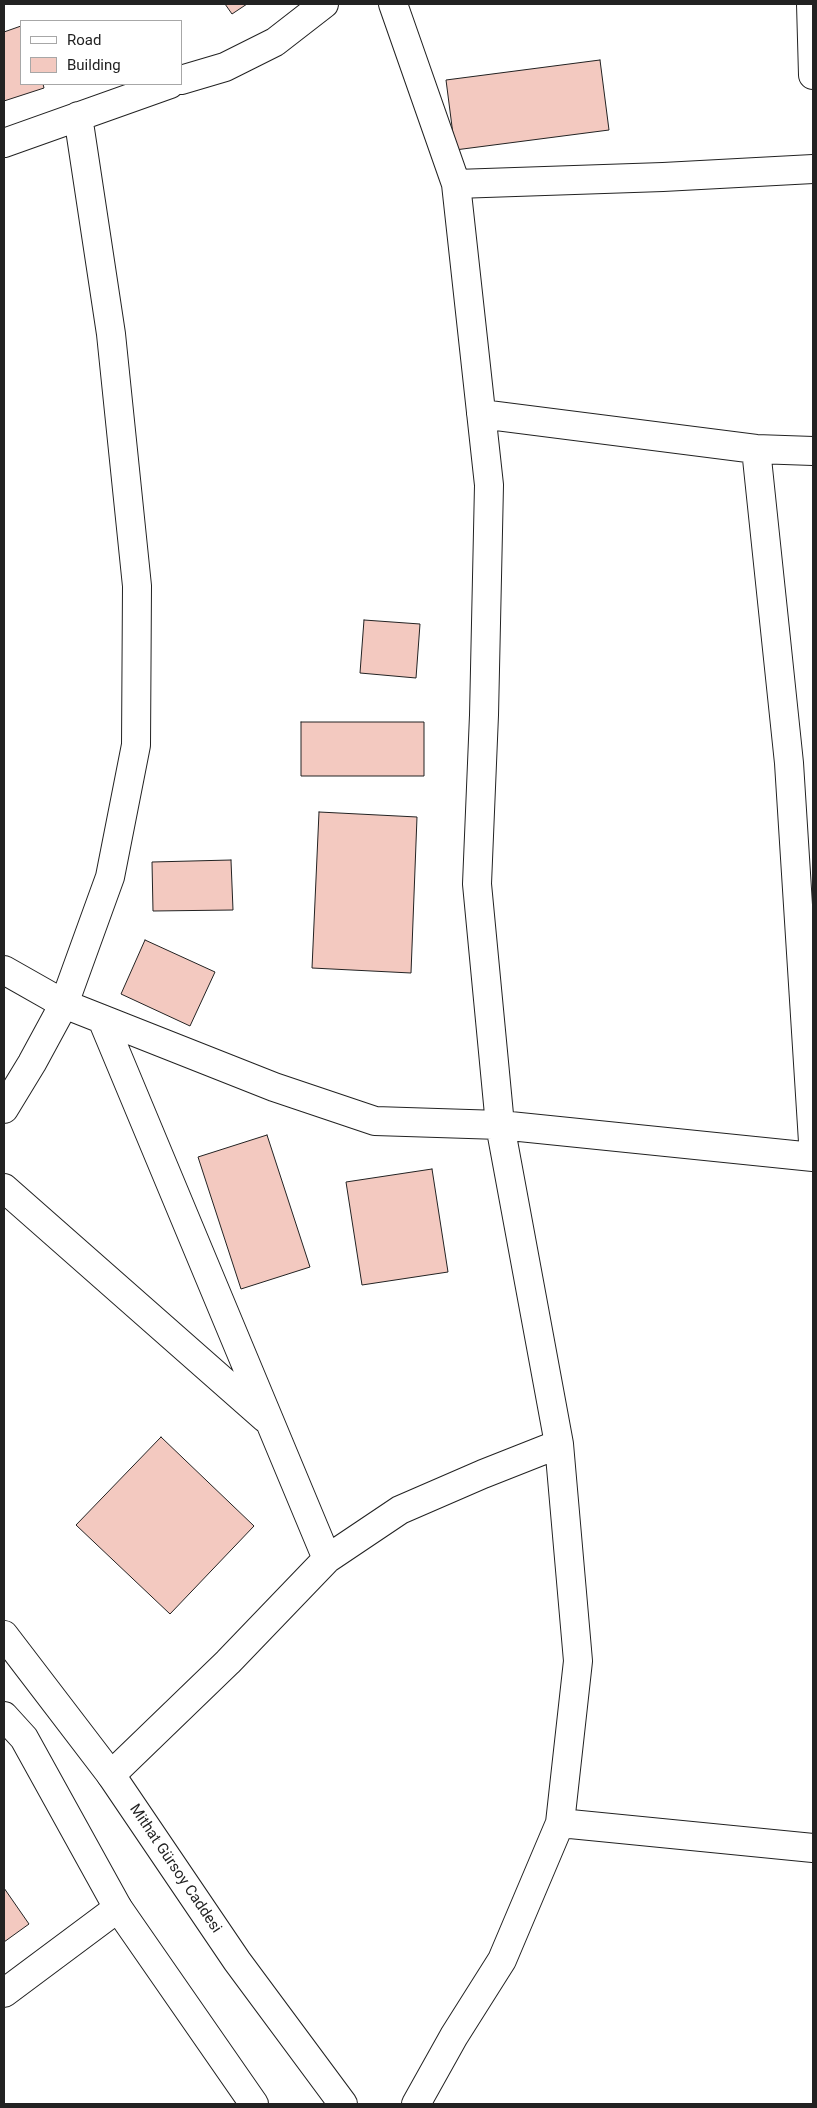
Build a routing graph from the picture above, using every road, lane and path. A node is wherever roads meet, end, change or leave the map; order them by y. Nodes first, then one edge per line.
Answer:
1 (324, 4) edge
2 (393, 4) edge
3 (810, 4) edge
4 (813, 74) edge
5 (182, 80) edge
6 (167, 85) edge
7 (78, 116) junction
8 (4, 143) edge
9 (813, 169) edge
10 (456, 184) junction
11 (481, 414) junction
12 (756, 449) junction
13 (813, 451) edge
14 (4, 970) edge
15 (64, 1004) junction
16 (102, 1019) junction
17 (4, 1109) edge
18 (500, 1125) junction
19 (813, 1142) edge
20 (813, 1157) edge
21 (4, 1188) edge
22 (270, 1422) junction
23 (559, 1444) junction
24 (327, 1559) junction
25 (4, 1636) edge
26 (4, 1716) edge
27 (111, 1775) junction
28 (560, 1823) junction
29 (813, 1848) edge
30 (118, 1908) junction
31 (4, 1994) edge
32 (254, 2104) edge
33 (343, 2104) edge
34 (416, 2104) edge

1 - 5 street
2 - 10 street
3 - 4 street
6 - 7 street
7 - 8 street
7 - 15 street
9 - 10 street
10 - 11 street
11 - 12 street
11 - 18 street
12 - 13 street
12 - 19 street
14 - 15 street
15 - 16 street
15 - 17 street
16 - 18 street
16 - 22 street
18 - 20 street
18 - 23 street
21 - 22 street
22 - 24 street
23 - 24 street
23 - 28 street
24 - 27 street
25 - 27 street, Mithat Gürsoy Caddesi
26 - 30 street
27 - 33 street, Mithat Gürsoy Caddesi
28 - 29 street
28 - 34 street
30 - 31 street
30 - 32 street

